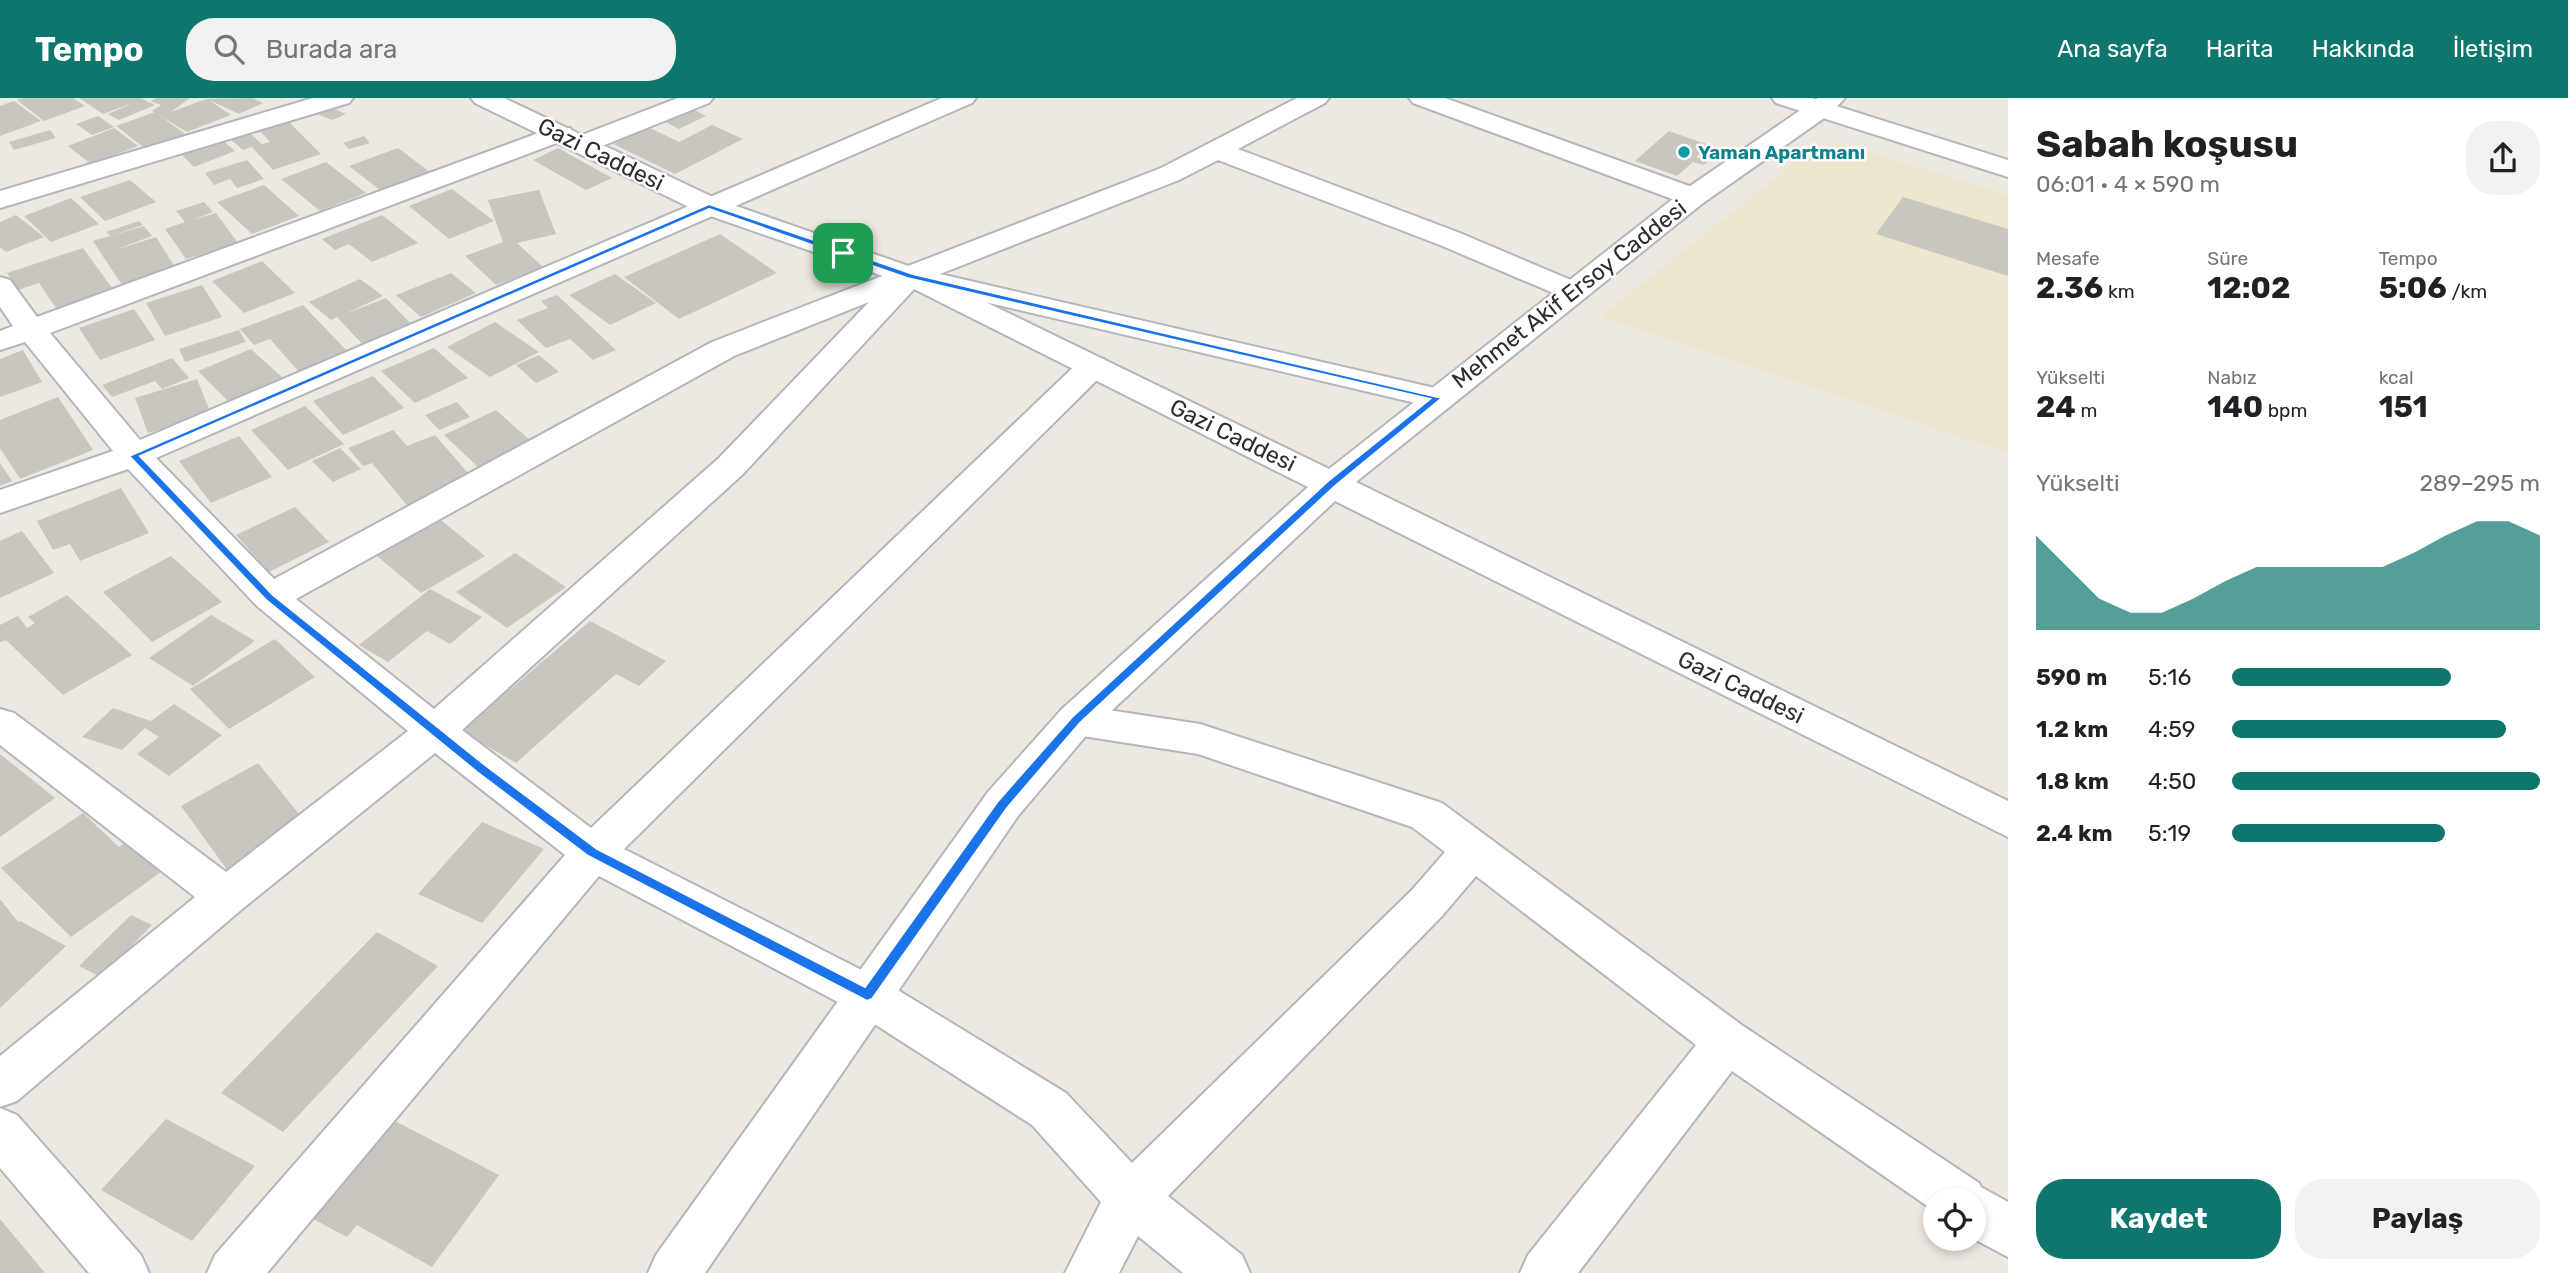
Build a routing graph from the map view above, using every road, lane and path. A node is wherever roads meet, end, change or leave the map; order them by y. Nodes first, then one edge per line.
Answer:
1 (340, 98) edge
2 (484, 98) edge
3 (700, 98) edge
4 (963, 98) edge
5 (1316, 98) edge
6 (1422, 98) edge
7 (1785, 98) edge
8 (1826, 104) edge
9 (572, 139) junction
10 (1216, 150) junction
11 (2008, 169) edge
12 (1693, 197) junction
13 (0, 200) edge
14 (709, 206) junction
15 (910, 276) junction
16 (0, 286) edge
17 (1575, 292) junction
18 (15, 335) edge
19 (1093, 366) junction
20 (1437, 398) junction
21 (134, 456) junction
22 (1332, 484) junction
23 (0, 502) edge
24 (270, 597) junction
25 (1076, 720) junction
26 (1, 726) edge
27 (435, 731) junction
28 (2008, 820) edge
29 (1473, 849) junction
30 (593, 853) junction
31 (226, 897) junction
32 (867, 995) junction
33 (1727, 1041) junction
34 (0, 1085) edge
35 (0, 1131) edge
36 (1943, 1188) edge
37 (1131, 1198) junction
38 (1986, 1217) edge
39 (2008, 1232) edge
40 (123, 1273) edge
41 (233, 1273) edge
42 (674, 1273) edge
43 (1091, 1273) edge
44 (1224, 1273) edge
45 (1546, 1273) edge

1 - 13 street
2 - 9 street, Gazi Caddesi
3 - 9 street
4 - 14 street
5 - 10 street
6 - 12 street
7 - 8 street
8 - 11 street
8 - 12 street, Mehmet Akif Ersoy Caddesi
9 - 14 street, Gazi Caddesi
9 - 18 street
10 - 15 street
10 - 17 street
12 - 17 street, Mehmet Akif Ersoy Caddesi
14 - 15 street, Gazi Caddesi
14 - 21 street
15 - 19 street, Gazi Caddesi
15 - 20 street
15 - 24 street
15 - 27 street
16 - 18 street
17 - 20 street, Mehmet Akif Ersoy Caddesi
18 - 21 street
19 - 22 street, Gazi Caddesi
19 - 30 street
20 - 22 street, Mehmet Akif Ersoy Caddesi
21 - 23 street
21 - 24 street
22 - 25 street, Mehmet Akif Ersoy Caddesi
22 - 28 street, Gazi Caddesi
24 - 27 street
25 - 29 street
25 - 32 street, Mehmet Akif Ersoy Caddesi
26 - 31 street
27 - 30 street
27 - 31 street
29 - 33 street
29 - 37 street
30 - 32 street
30 - 41 street
31 - 34 street
32 - 37 street
32 - 42 street, Mehmet Akif Ersoy Caddesi
33 - 36 street
33 - 45 street
35 - 40 street
37 - 43 street
37 - 44 street
38 - 39 street

